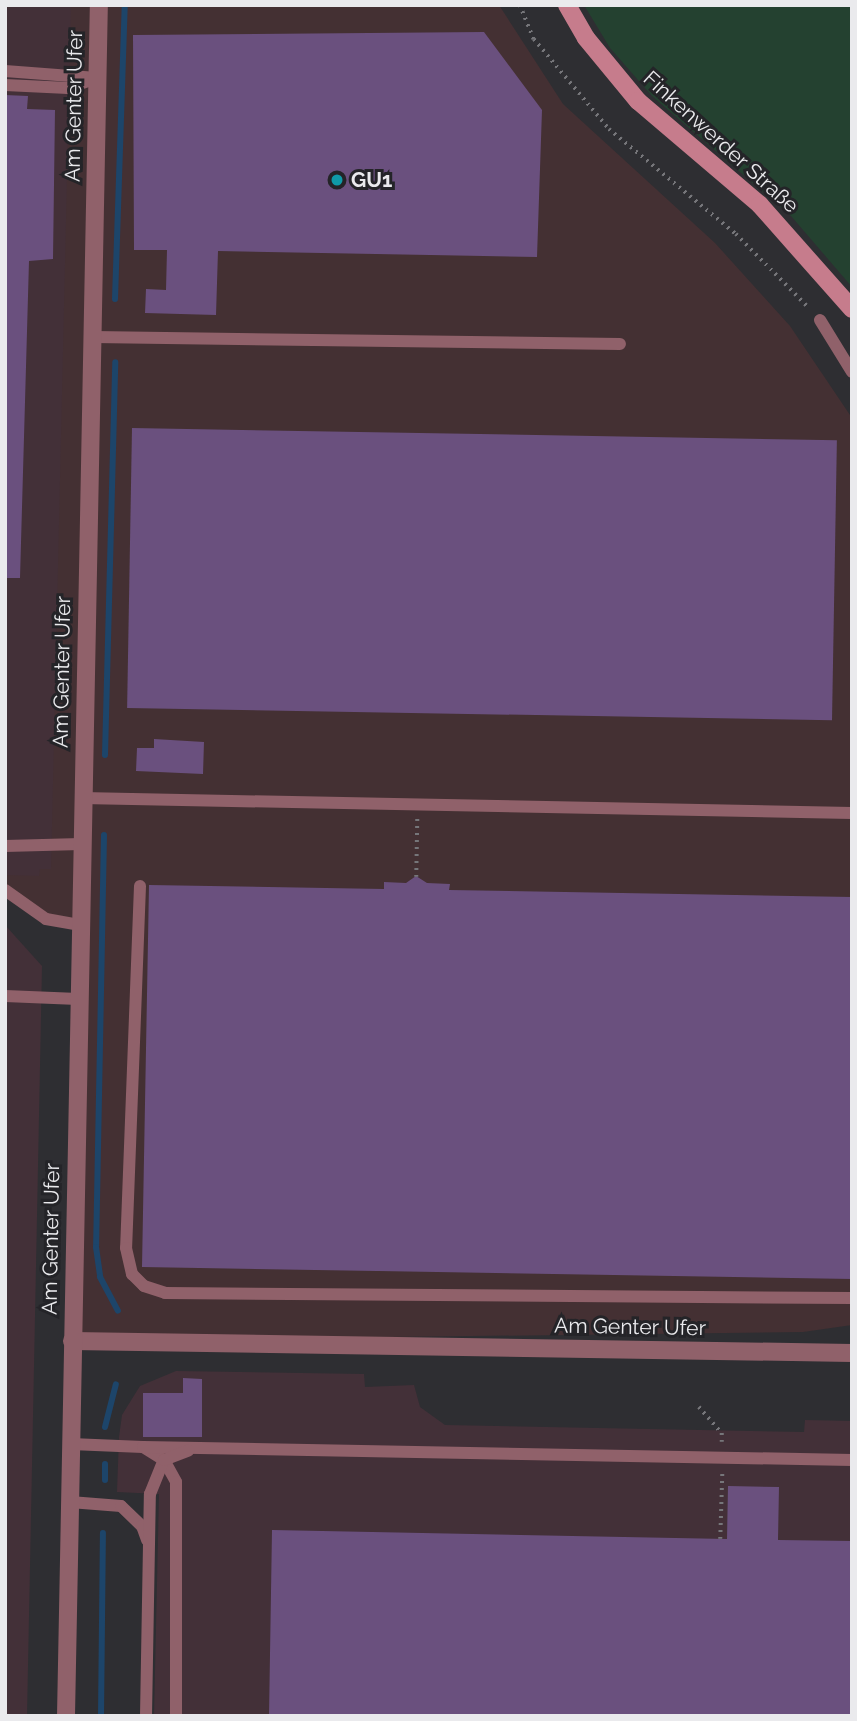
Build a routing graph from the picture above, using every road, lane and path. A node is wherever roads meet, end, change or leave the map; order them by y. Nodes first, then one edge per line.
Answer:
1 (99, 5) edge
2 (520, 5) edge
3 (567, 5) edge
4 (5, 71) edge
5 (97, 78) junction
6 (5, 85) edge
7 (852, 309) edge
8 (820, 320) joint
9 (93, 337) junction
10 (620, 344) dead end
11 (852, 372) edge
12 (82, 798) junction
13 (852, 813) edge
14 (81, 844) junction
15 (5, 846) edge
16 (140, 886) dead end
17 (5, 890) edge
18 (80, 925) junction
19 (5, 996) edge
20 (78, 999) junction
21 (852, 1298) edge
22 (72, 1341) junction
23 (852, 1353) edge
24 (71, 1444) junction
25 (202, 1446) junction
26 (143, 1447) junction
27 (852, 1460) edge
28 (164, 1461) junction
29 (70, 1502) junction
30 (150, 1550) junction
31 (66, 1716) edge
32 (146, 1716) edge
33 (176, 1716) edge

1 - 5 street, Am Genter Ufer
2 - 8 path
3 - 7 main road, Finkenwerder Straße
4 - 5 lane
5 - 6 lane
5 - 9 street, Am Genter Ufer
8 - 11 lane
9 - 10 lane
9 - 12 street, Am Genter Ufer
12 - 13 lane
12 - 14 street, Am Genter Ufer
14 - 15 lane
14 - 18 street, Am Genter Ufer
16 - 21 lane
17 - 18 lane
18 - 20 street, Am Genter Ufer
19 - 20 lane
20 - 22 street, Am Genter Ufer
22 - 23 street, Am Genter Ufer
22 - 24 street, Am Genter Ufer
24 - 26 lane
24 - 29 street, Am Genter Ufer
25 - 26 lane
25 - 27 lane
25 - 28 lane
26 - 28 lane
28 - 30 lane
28 - 33 lane
29 - 30 lane
29 - 31 street, Am Genter Ufer
30 - 32 lane

